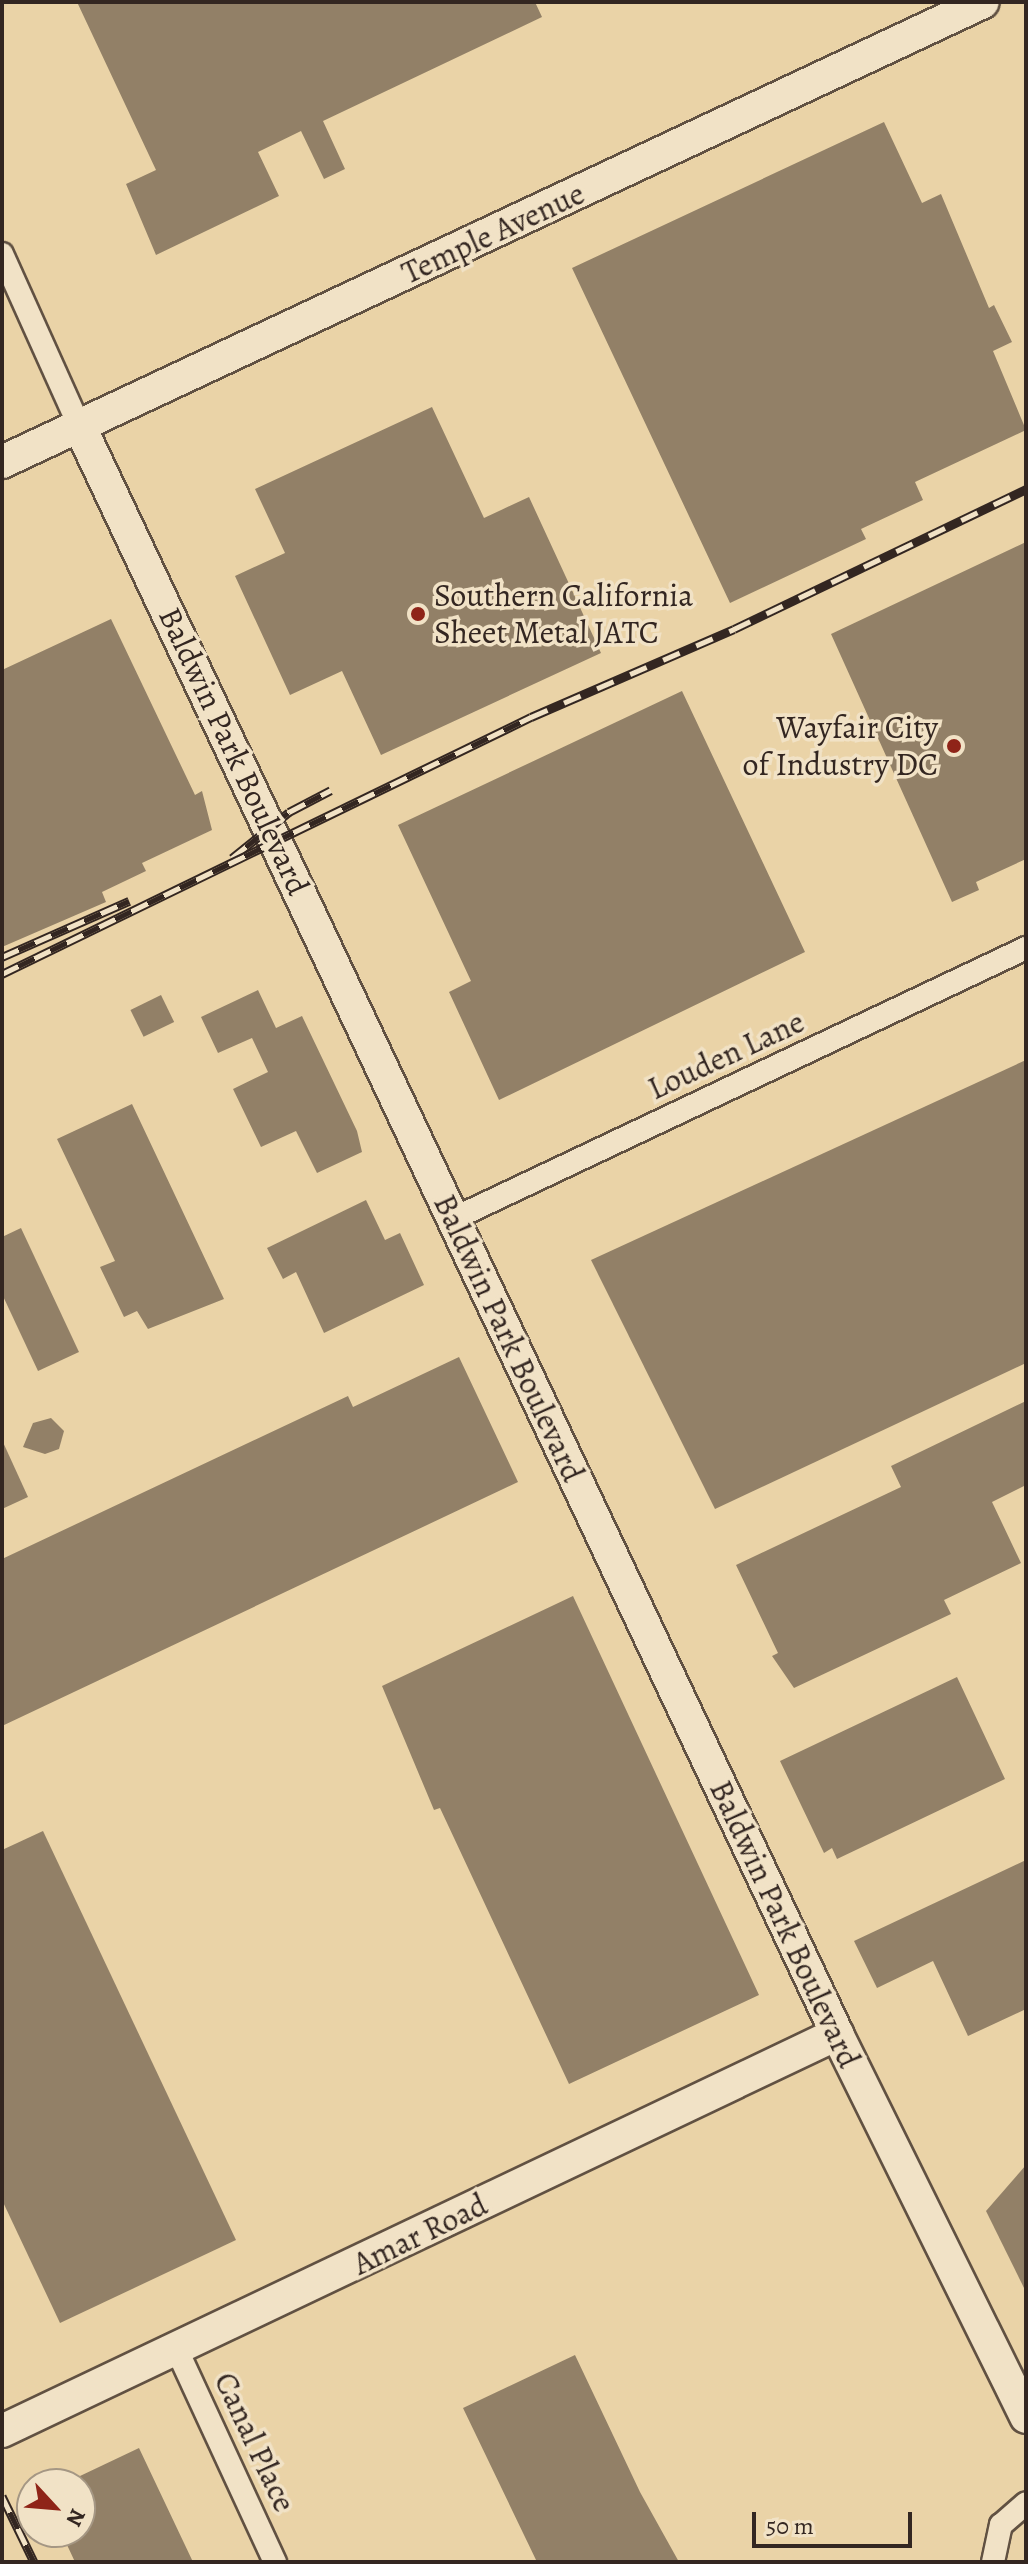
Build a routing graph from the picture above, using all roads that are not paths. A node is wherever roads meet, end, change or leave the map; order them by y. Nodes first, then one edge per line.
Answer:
1 (983, 2) edge
2 (2, 254) edge
3 (79, 425) junction
4 (2, 462) edge
5 (1026, 948) edge
6 (453, 1219) junction
7 (837, 2034) junction
8 (177, 2350) junction
9 (1026, 2417) edge
10 (2, 2431) edge
11 (1026, 2503) edge
12 (275, 2562) edge
13 (993, 2562) edge

1 - 3 main road, Temple Avenue
2 - 3 street, Baldwin Park Boulevard
3 - 4 main road, Temple Avenue
3 - 6 main road, Baldwin Park Boulevard
5 - 6 street, Louden Lane
6 - 7 main road, Baldwin Park Boulevard
7 - 8 main road, Amar Road
7 - 9 main road, Baldwin Park Boulevard
8 - 10 main road, Amar Road
8 - 12 street, Canal Place
11 - 13 street

